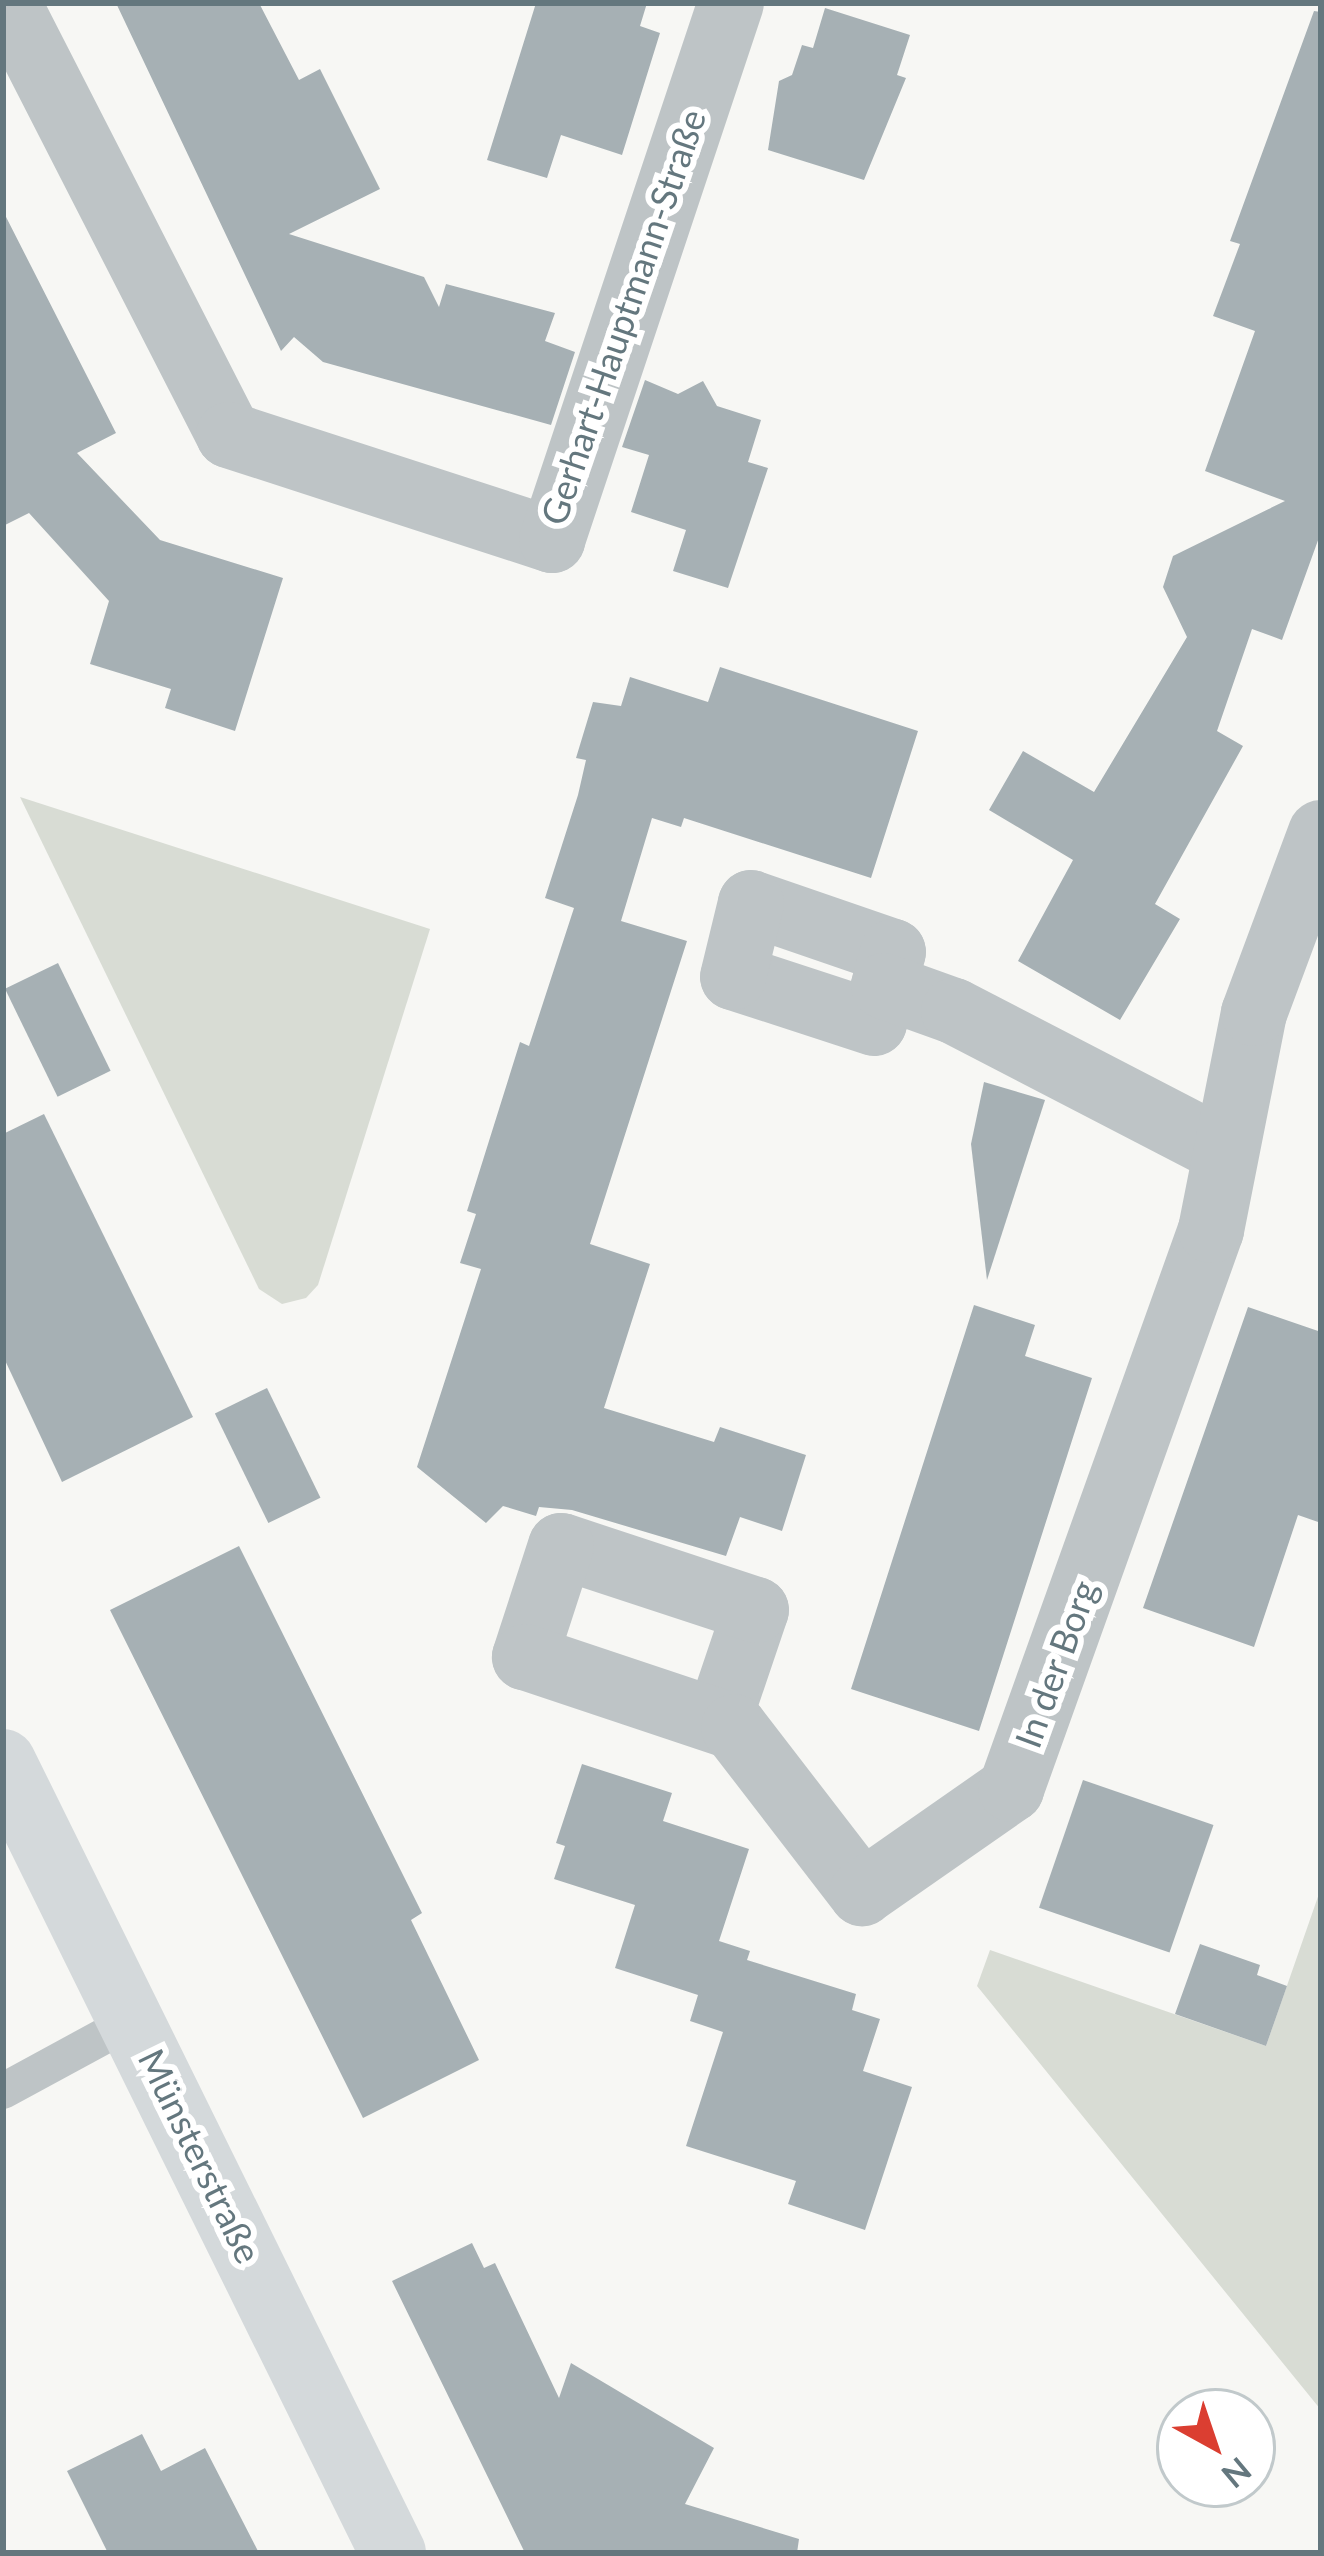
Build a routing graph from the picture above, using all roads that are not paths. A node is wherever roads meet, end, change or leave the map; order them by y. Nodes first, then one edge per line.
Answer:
1 (8, 3) edge
2 (730, 3) edge
3 (1321, 832) edge
4 (884, 986) dead end
5 (1226, 1152) junction
6 (719, 1720) dead end
7 (3, 1762) edge
8 (134, 2020) junction
9 (3, 2091) edge
10 (393, 2553) edge

1 - 2 street, Gerhart-Hauptmann-Straße
3 - 5 street, In der Borg
4 - 5 street
5 - 6 street, In der Borg
7 - 8 main road, Münsterstraße
8 - 9 lane
8 - 10 main road, Münsterstraße

